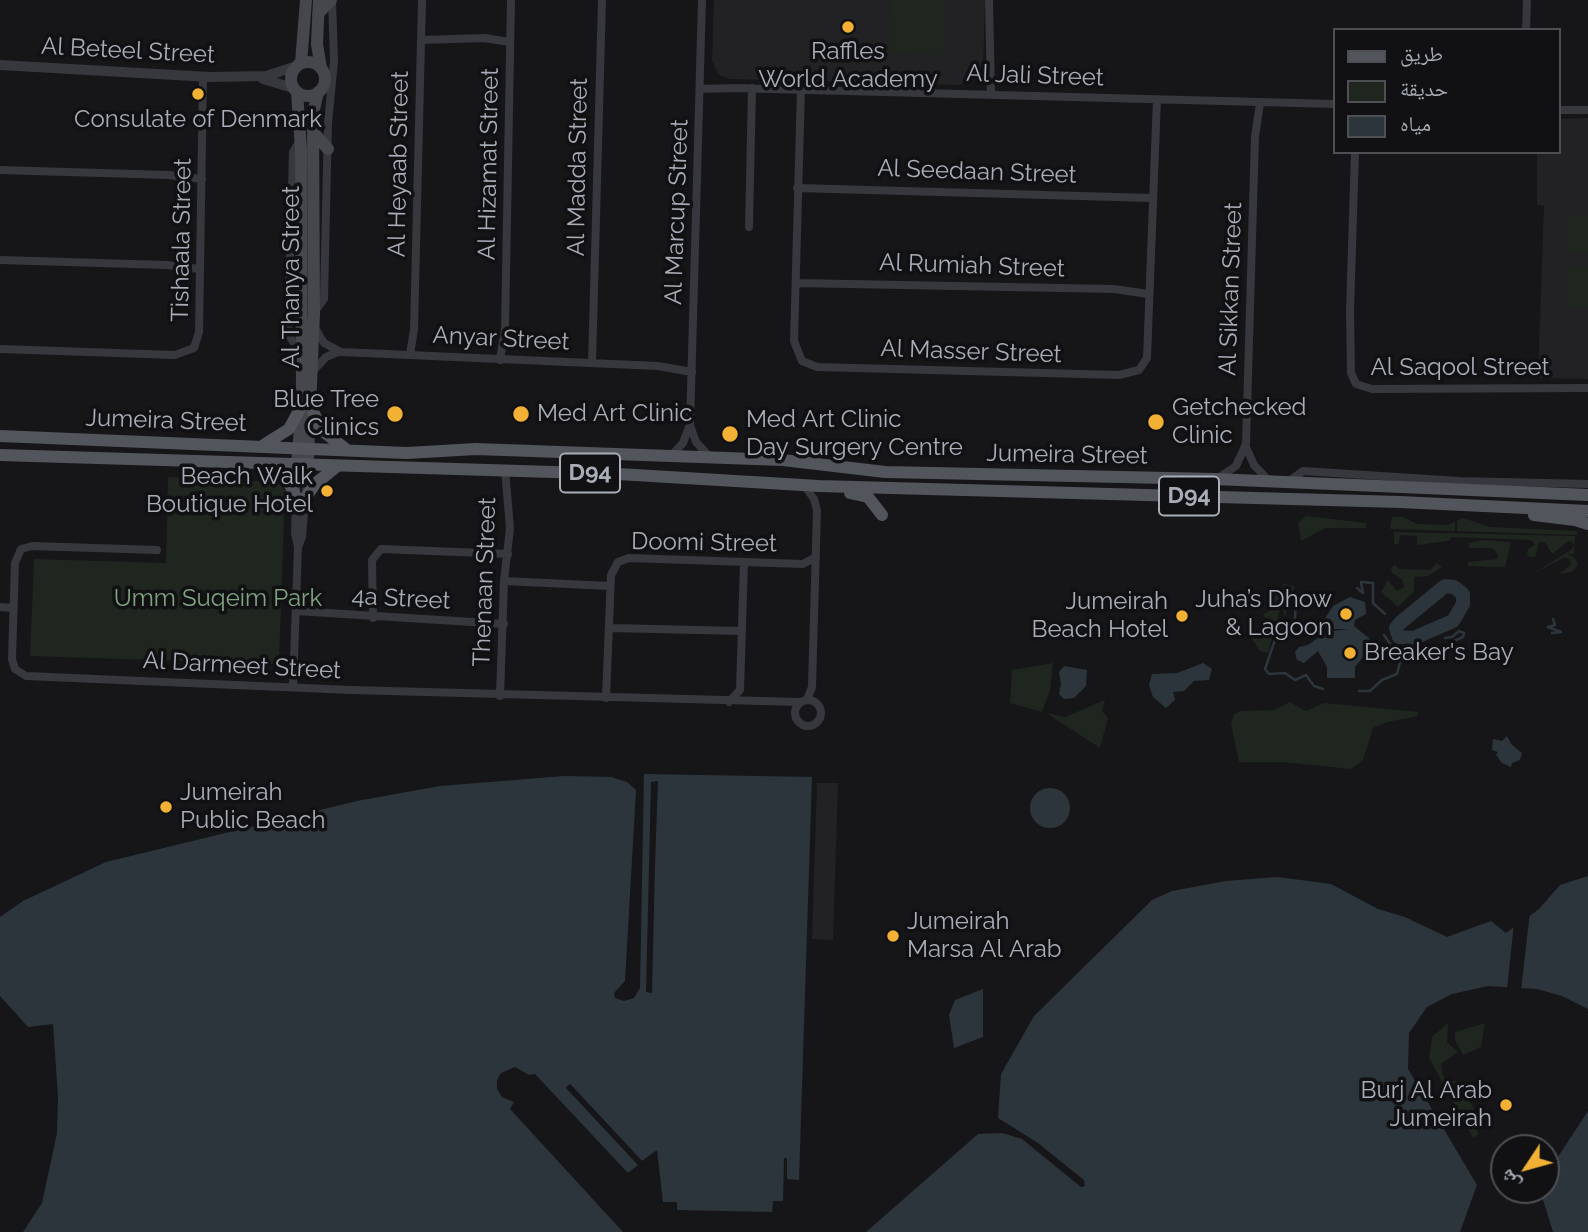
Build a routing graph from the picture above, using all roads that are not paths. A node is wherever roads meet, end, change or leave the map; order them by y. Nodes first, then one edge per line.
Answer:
1 (297, 0) edge
2 (319, 0) edge
3 (331, 0) edge
4 (422, 0) edge
5 (511, 0) edge
6 (602, 0) edge
7 (702, 0) edge
8 (989, 0) edge
9 (1527, 0) edge
10 (310, 9) edge
11 (1527, 28) edge
12 (422, 36) junction
13 (510, 39) junction
14 (0, 65) edge
15 (298, 65) junction
16 (321, 68) junction
17 (206, 77) junction
18 (253, 77) junction
19 (700, 86) junction
20 (752, 88) junction
21 (804, 89) junction
22 (295, 90) junction
23 (318, 92) junction
24 (987, 94) junction
25 (1154, 99) junction
26 (1256, 103) junction
27 (1332, 104) edge
28 (1560, 110) edge
29 (1588, 110) edge
30 (314, 133) junction
31 (328, 149) junction
32 (1355, 154) edge
33 (0, 170) edge
34 (202, 175) junction
35 (797, 185) junction
36 (1151, 196) junction
37 (749, 227) dead end
38 (0, 260) edge
39 (199, 265) junction
40 (796, 279) junction
41 (1148, 290) junction
42 (314, 319) junction
43 (0, 349) edge
44 (341, 352) junction
45 (414, 354) junction
46 (503, 360) junction
47 (595, 363) junction
48 (692, 368) junction
49 (313, 370) junction
50 (1588, 388) edge
51 (307, 408) junction
52 (690, 425) junction
53 (0, 436) edge
54 (1246, 444) junction
55 (264, 445) junction
56 (304, 448) junction
57 (347, 450) junction
58 (0, 455) edge
59 (670, 457) junction
60 (712, 458) junction
61 (260, 462) junction
62 (303, 465) junction
63 (336, 467) junction
64 (505, 470) junction
65 (866, 471) junction
66 (930, 474) junction
67 (1215, 479) junction
68 (1271, 482) junction
69 (1286, 483) junction
70 (1588, 484) edge
71 (804, 485) junction
72 (819, 486) junction
73 (884, 488) junction
74 (1028, 491) junction
75 (1588, 495) edge
76 (300, 499) junction
77 (1039, 502) dead end
78 (1527, 508) junction
79 (1588, 510) edge
80 (882, 515) dead end
81 (1588, 524) edge
82 (157, 550) dead end
83 (508, 554) junction
84 (816, 557) junction
85 (744, 562) junction
86 (803, 564) junction
87 (815, 573) junction
88 (504, 581) junction
89 (610, 586) junction
90 (0, 607) edge
91 (14, 608) junction
92 (296, 611) junction
93 (373, 618) junction
94 (504, 624) junction
95 (609, 628) junction
96 (742, 631) junction
97 (293, 687) junction
98 (740, 690) junction
99 (500, 696) junction
100 (606, 698) junction
101 (803, 701) junction
102 (729, 702) junction
103 (751, 702) junction
104 (795, 714) junction

1 - 10 street
2 - 10 main road
3 - 10 main road
3 - 31 street
4 - 12 street, Al Heyaab Street
5 - 13 street, Al Hizamat Street
6 - 47 street, Al Madda Street
7 - 19 street, Al Marcup Street
8 - 24 street
9 - 11 street
10 - 15 main road
10 - 16 main road
12 - 13 street
12 - 45 street, Al Heyaab Street
13 - 46 street, Al Hizamat Street
14 - 17 street, Al Beteel Street
15 - 16 main road
15 - 18 street, Al Beteel Street
15 - 22 main road
16 - 23 main road
17 - 18 street, Al Beteel Street
17 - 34 street, Tishaala Street
18 - 22 street, Al Beteel Street
19 - 20 street, Al Jali Street
19 - 48 street, Al Marcup Street
20 - 21 street, Al Jali Street
20 - 37 street
21 - 24 street, Al Jali Street
21 - 35 street, Al Masser Street
22 - 23 main road
22 - 51 main road, Al Thanya Street
23 - 30 main road, Al Thanya Street
24 - 25 street, Al Jali Street
25 - 26 street, Al Jali Street
25 - 36 street, Al Masser Street
26 - 27 street, Al Jali Street
26 - 54 street, Al Sikkan Street
28 - 29 street
30 - 31 main road
30 - 42 main road, Al Thanya Street
31 - 42 street
32 - 50 street, Al Saqool Street
33 - 34 street
34 - 39 street, Tishaala Street
35 - 36 street, Al Seedaan Street
35 - 40 street, Al Masser Street
36 - 41 street, Al Masser Street
38 - 39 street
39 - 43 street, Tishaala Street
40 - 41 street, Al Rumiah Street
40 - 41 street, Al Masser Street
42 - 44 street
42 - 49 main road, Al Thanya Street
44 - 45 street, Anyar Street
44 - 49 street
45 - 46 street, Anyar Street
46 - 47 street, Anyar Street
47 - 48 street, Anyar Street
48 - 52 street, Al Marcup Street
49 - 51 main road, Al Thanya Street
51 - 55 main road
51 - 56 main road, Al Thanya Street
51 - 57 main road
52 - 59 street, Al Marcup Street
52 - 60 street
53 - 55 main road, Jumeira Street / D94
54 - 67 street
54 - 68 street
55 - 56 main road, Jumeira Street / D94
56 - 57 main road, Jumeira Street / D94
56 - 62 main road, Al Thanya Street
57 - 59 main road, Jumeira Street / D94
58 - 61 main road, Jumeira Street / D94
59 - 60 main road, Jumeira Street / D94
60 - 65 main road, Jumeira Street / D94
61 - 62 main road, Jumeira Street / D94
61 - 76 main road
62 - 63 main road, Jumeira Street / D94
62 - 76 street, Al Thanya Street
63 - 64 main road, Jumeira Street / D94
63 - 76 main road
64 - 71 main road, Jumeira Street / D94
64 - 83 street, Thenaan Street
65 - 66 main road, Jumeira Street / D94
65 - 72 main road
66 - 67 main road, Jumeira Street / D94
66 - 73 main road
67 - 68 main road, Jumeira Street / D94
68 - 69 main road, Jumeira Street / D94
69 - 70 street
69 - 75 main road, Jumeira Street / D94
71 - 72 main road, Jumeira Street / D94
71 - 84 street, Al Darmeet Street
72 - 73 main road, Jumeira Street / D94
72 - 80 main road
73 - 74 main road, Jumeira Street / D94
74 - 77 main road
74 - 78 main road, Jumeira Street / D94
76 - 92 street, Al Thanya Street
78 - 79 main road, Jumeira Street / D94
78 - 81 main road
82 - 91 street, Al Darmeet Street
83 - 88 street, Thenaan Street
83 - 93 street
84 - 86 street, Doomi Street
84 - 87 street, Al Darmeet Street
85 - 86 street, Doomi Street
85 - 89 street, Doomi Street
85 - 96 street
86 - 87 street, Doomi Street
87 - 101 street, Al Darmeet Street
88 - 89 street
88 - 94 street, Thenaan Street
89 - 95 street, Doomi Street
90 - 91 street
91 - 97 street, Al Darmeet Street
92 - 93 street, 4a Street
92 - 97 street, Al Thanya Street
93 - 94 street, 4a Street
94 - 99 street, Thenaan Street
95 - 96 street
95 - 100 street, Doomi Street
96 - 98 street
97 - 99 street, Al Darmeet Street
98 - 102 street
98 - 103 street
99 - 100 street, Al Darmeet Street
100 - 102 street, Al Darmeet Street
101 - 103 street, Al Darmeet Street
101 - 104 street, Al Darmeet Street
101 - 104 street, Al Darmeet Street
102 - 103 street, Al Darmeet Street
102 - 104 street, Al Darmeet Street

